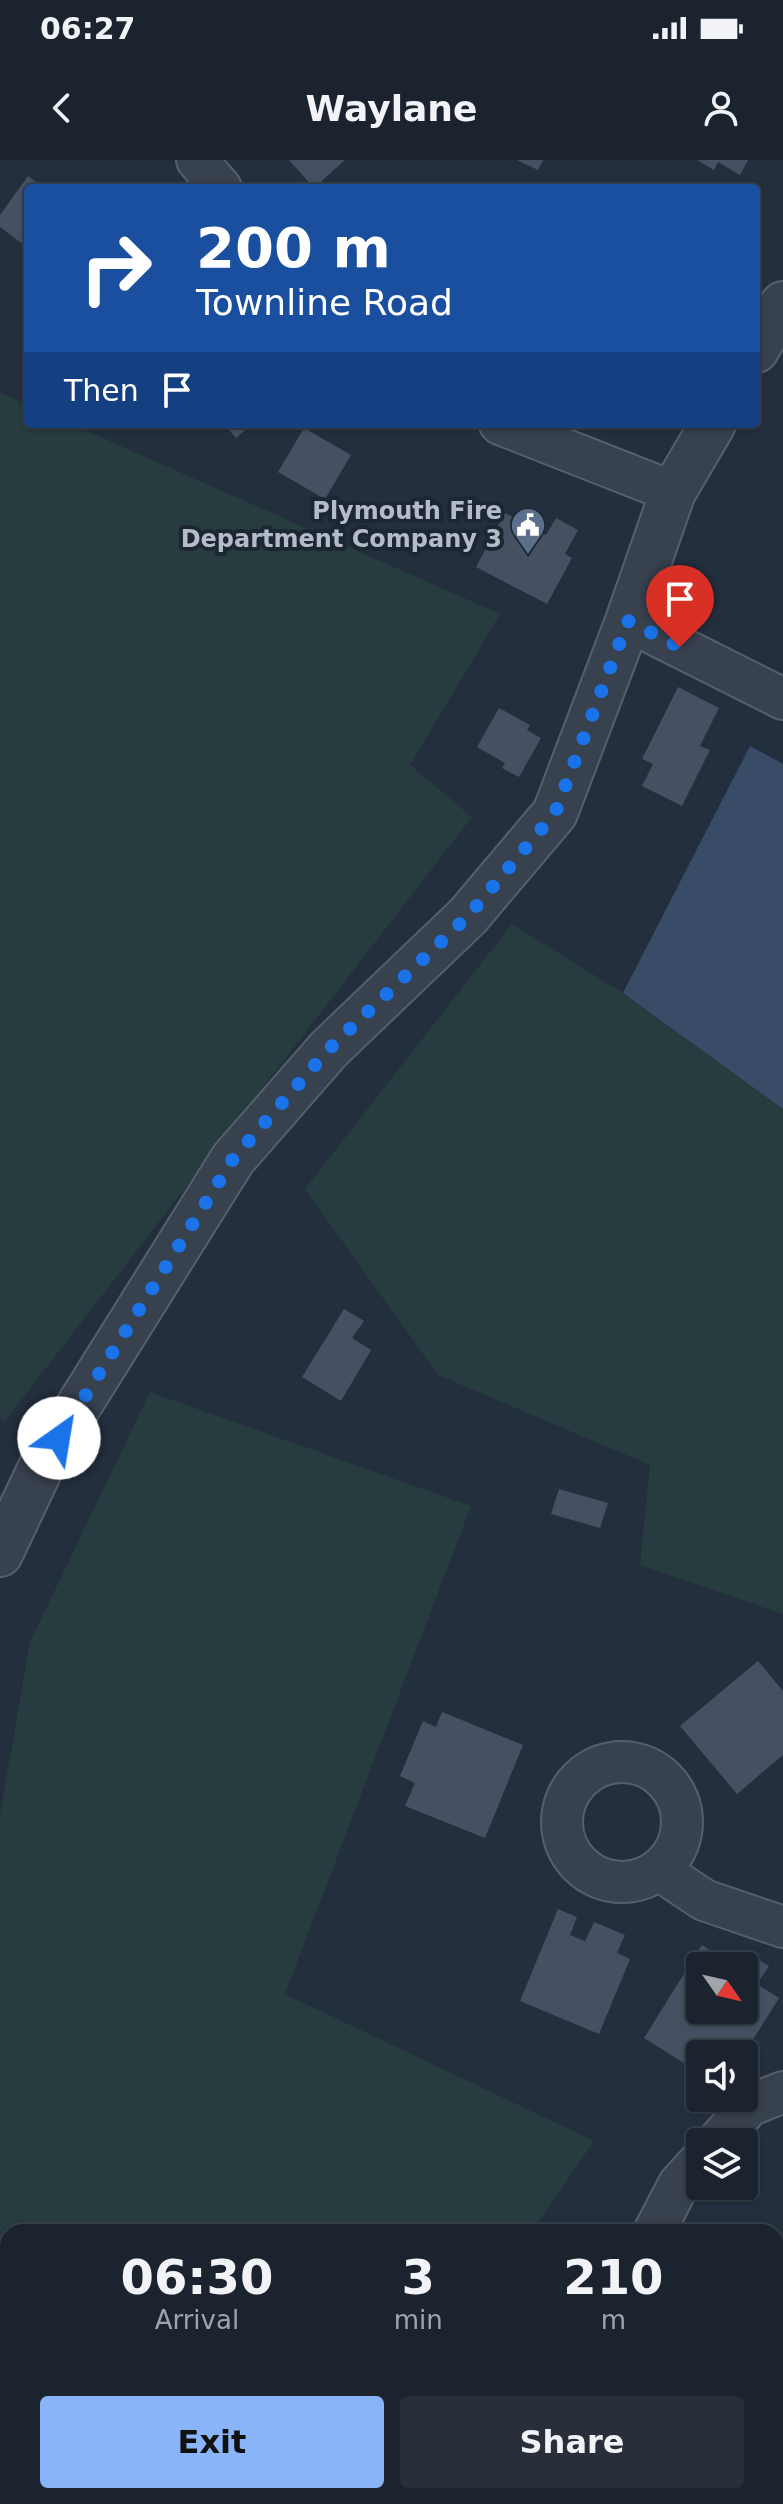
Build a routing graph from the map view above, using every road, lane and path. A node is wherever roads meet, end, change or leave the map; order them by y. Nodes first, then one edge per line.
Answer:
1 (197, 160) edge
2 (218, 184) edge
3 (783, 304) edge
4 (760, 343) edge
5 (510, 428) edge
6 (711, 428) edge
7 (673, 492) junction
8 (628, 621) junction
9 (783, 699) edge
10 (0, 1554) edge
11 (659, 1870) dead end
12 (783, 1927) edge
13 (783, 2092) edge
14 (729, 2128) edge
15 (686, 2176) edge
16 (658, 2224) edge

1 - 2 street
3 - 4 street
5 - 7 street
6 - 7 street
7 - 8 street
8 - 9 street
8 - 10 street
11 - 12 street
13 - 14 street
15 - 16 street

